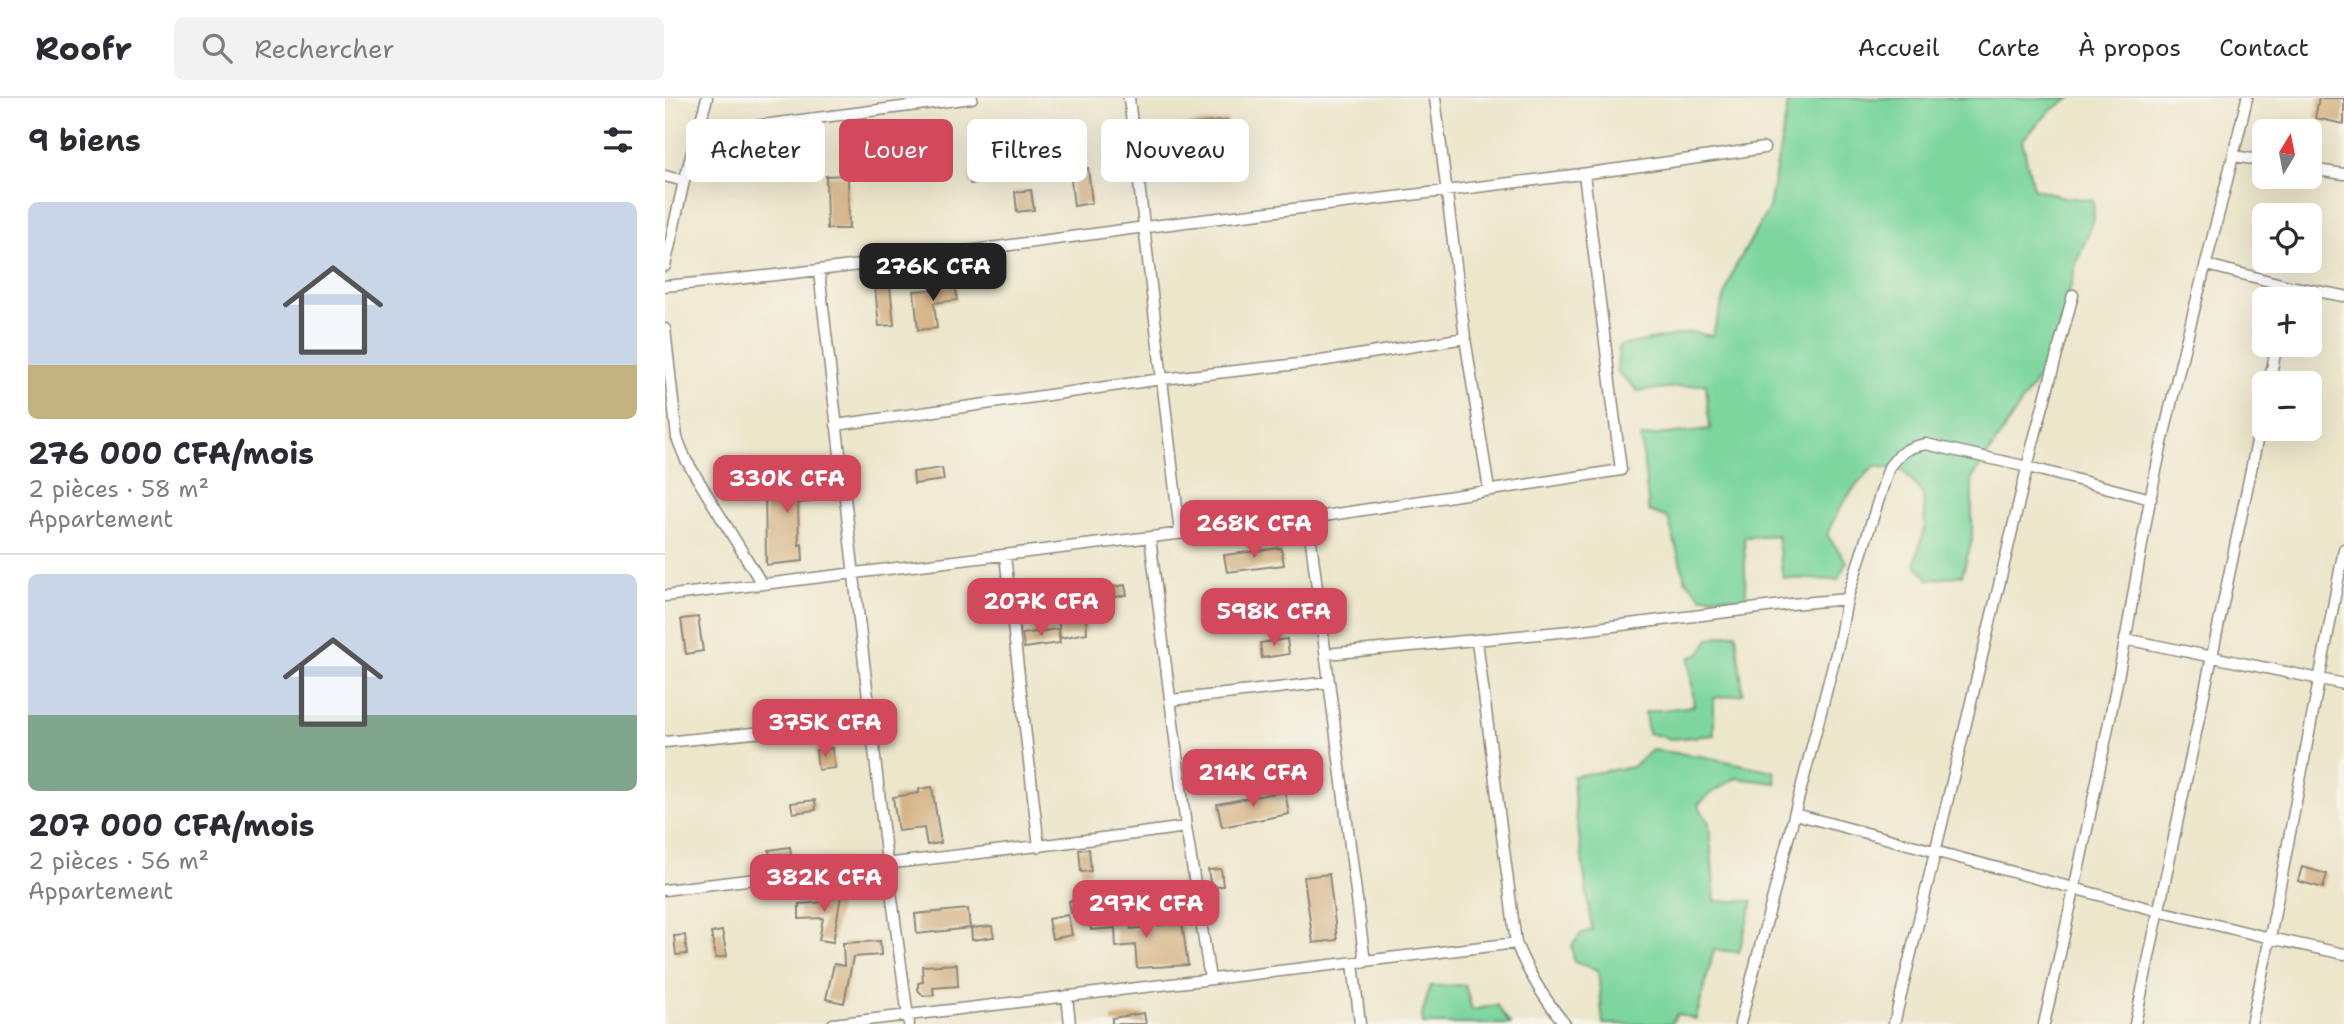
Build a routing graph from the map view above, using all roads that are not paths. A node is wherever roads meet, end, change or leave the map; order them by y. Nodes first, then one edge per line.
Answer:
1 (707, 98) edge
2 (862, 98) edge
3 (972, 98) edge
4 (1129, 98) edge
5 (1435, 98) edge
6 (2247, 98) edge
7 (859, 111) junction
8 (701, 119) edge
9 (802, 119) edge
10 (1765, 148) dead end
11 (2234, 156) junction
12 (2252, 159) edge
13 (2322, 171) edge
14 (686, 174) edge
15 (1584, 174) junction
16 (2344, 174) edge
17 (665, 176) edge
18 (684, 181) junction
19 (1447, 190) junction
20 (1145, 227) junction
21 (2207, 265) junction
22 (665, 266) edge
23 (819, 272) junction
24 (665, 286) edge
25 (2289, 286) joint
26 (2073, 295) dead end
27 (2344, 296) edge
28 (665, 329) edge
29 (1465, 338) junction
30 (1162, 379) junction
31 (836, 425) junction
32 (671, 439) edge
33 (2257, 441) edge
34 (2028, 467) junction
35 (1489, 490) junction
36 (2151, 499) junction
37 (1308, 518) junction
38 (1180, 533) junction
39 (1150, 538) junction
40 (2344, 549) edge
41 (1005, 556) junction
42 (853, 574) junction
43 (762, 584) junction
44 (665, 596) edge
45 (1847, 599) junction
46 (2125, 639) junction
47 (1477, 641) junction
48 (1326, 654) junction
49 (2211, 658) junction
50 (2318, 679) junction
51 (1329, 682) junction
52 (2344, 684) edge
53 (1172, 701) junction
54 (871, 721) junction
55 (665, 742) edge
56 (1795, 814) junction
57 (1186, 827) junction
58 (1039, 847) junction
59 (1933, 853) junction
60 (887, 862) junction
61 (2075, 888) junction
62 (665, 890) edge
63 (2159, 911) junction
64 (2270, 938) junction
65 (1516, 943) junction
66 (2344, 954) edge
67 (1365, 962) junction
68 (1353, 963) junction
69 (1210, 979) junction
70 (1067, 996) junction
71 (909, 1020) edge
72 (833, 1024) edge
73 (1070, 1024) edge
74 (1360, 1024) edge
75 (1565, 1024) edge
76 (1740, 1024) edge
77 (1894, 1024) edge
78 (2044, 1024) edge
79 (2135, 1024) edge
80 (2251, 1024) edge

1 - 8 street
2 - 7 street
3 - 7 street
4 - 20 street
5 - 19 street
6 - 11 street
7 - 9 street
10 - 15 street
11 - 12 street
11 - 21 street
13 - 16 street
14 - 18 street
15 - 19 street
15 - 35 street
17 - 18 street
18 - 22 street
19 - 20 street
19 - 29 street
20 - 23 street
20 - 30 street
21 - 25 street
21 - 36 street
23 - 24 street
23 - 31 street
25 - 27 street
26 - 34 street
28 - 32 street
29 - 30 street
29 - 35 street
30 - 31 street
30 - 38 street
31 - 42 street
32 - 43 street
33 - 49 street
34 - 36 street
34 - 45 street
34 - 59 street
35 - 37 street
36 - 46 street
37 - 38 street
37 - 48 street
38 - 39 street
39 - 41 street
39 - 53 street
40 - 50 street
41 - 42 street
41 - 58 street
42 - 43 street
42 - 54 street
43 - 44 street
45 - 47 street
45 - 56 street
46 - 49 street
46 - 61 street
47 - 48 street
47 - 65 street
48 - 51 street
49 - 50 street
49 - 63 street
50 - 52 street
50 - 64 street
51 - 53 street
51 - 67 street
53 - 57 street
54 - 55 street
54 - 60 street
56 - 59 street
56 - 76 street
57 - 58 street
57 - 69 street
58 - 60 street
59 - 61 street
59 - 77 street
60 - 62 street
60 - 71 street
61 - 63 street
61 - 78 street
63 - 64 street
63 - 79 street
64 - 66 street
64 - 80 street
65 - 67 street
65 - 75 street
67 - 68 street
68 - 69 street
68 - 74 street
69 - 70 street
70 - 71 street
70 - 73 street
71 - 72 street

